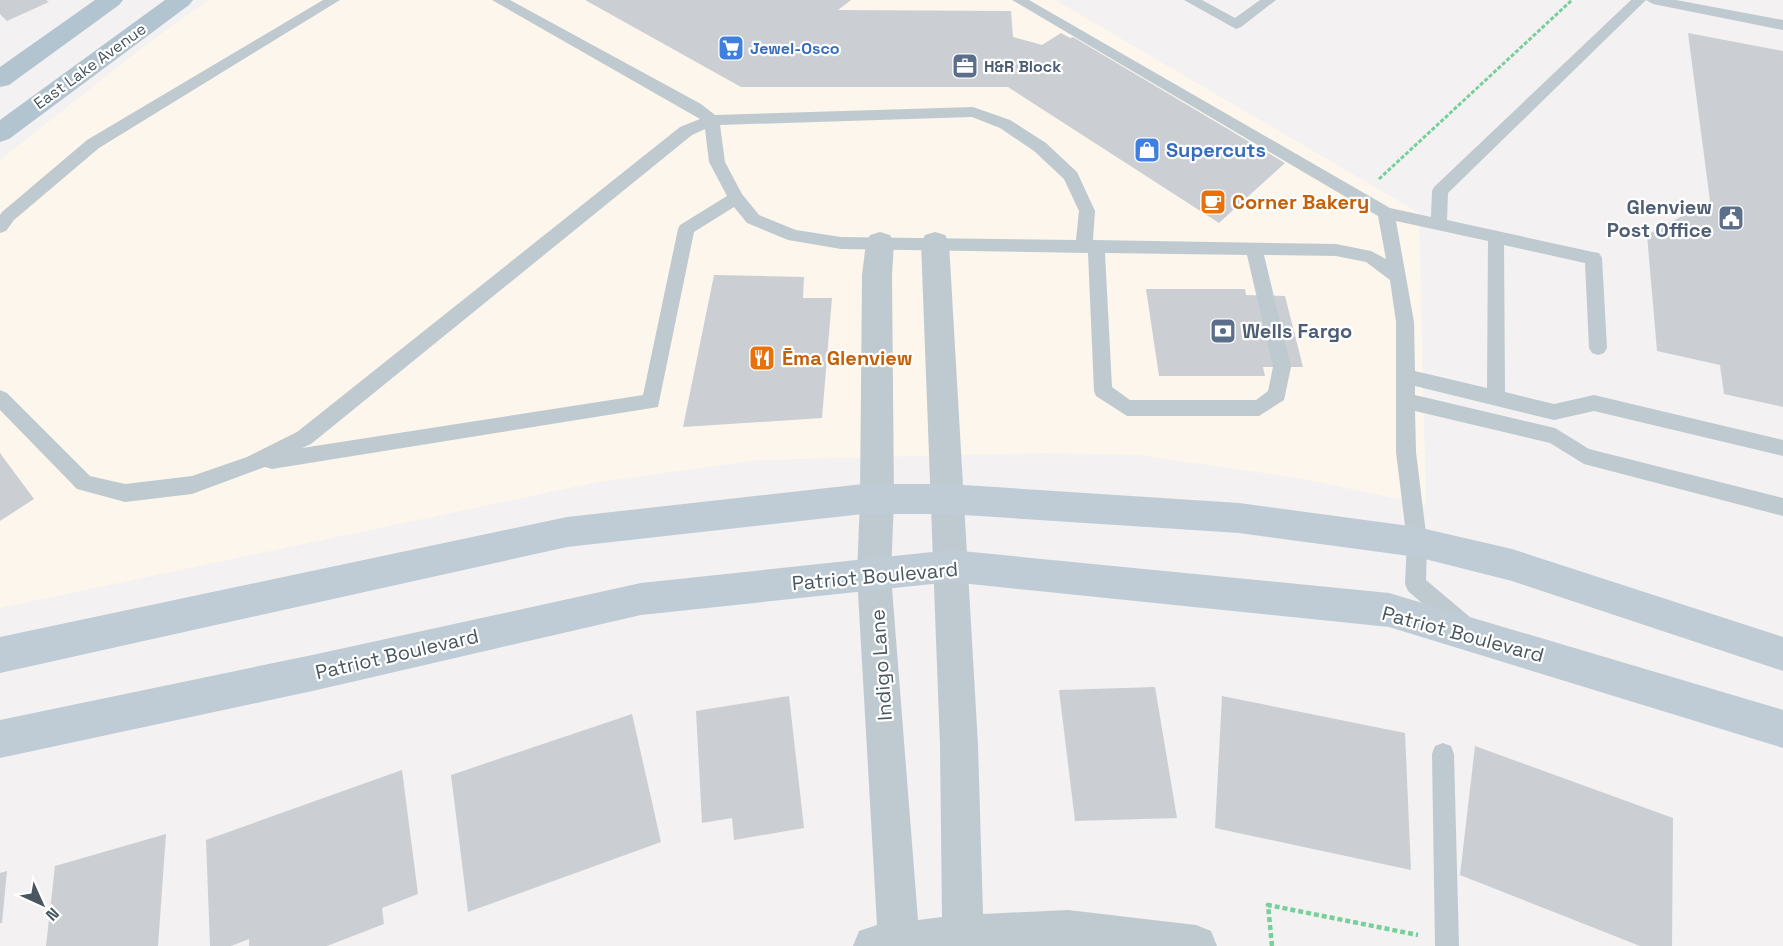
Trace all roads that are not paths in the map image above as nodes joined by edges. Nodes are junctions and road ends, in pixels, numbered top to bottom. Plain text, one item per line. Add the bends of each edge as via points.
1 (111, 0) edge
2 (181, 0) edge
3 (333, 0) edge
4 (499, 0) edge
5 (1019, 0) edge
6 (1191, 0) edge
7 (1269, 0) edge
8 (1639, 0) edge
9 (1653, 0) edge
10 (1783, 25) edge
11 (0, 79) edge
12 (712, 120) junction
13 (0, 133) edge
14 (736, 198) junction
15 (1386, 213) junction
16 (1439, 224) junction
17 (0, 227) edge
18 (1496, 237) junction
19 (880, 243) junction
20 (935, 243) junction
21 (1090, 246) junction
22 (1254, 248) junction
23 (1398, 277) junction
24 (1598, 348) dead end
25 (1406, 376) junction
26 (0, 398) edge
27 (1496, 398) junction
28 (1406, 401) junction
29 (1554, 412) junction
30 (1555, 436) junction
31 (1783, 448) edge
32 (254, 463) junction
33 (877, 499) junction
34 (948, 499) junction
35 (1783, 507) edge
36 (1417, 542) junction
37 (951, 566) junction
38 (874, 575) junction
39 (1474, 635) junction
40 (1783, 654) edge
41 (0, 655) edge
42 (1783, 729) edge
43 (0, 739) edge
44 (1443, 754) dead end
45 (963, 936) junction
46 (886, 944) edge
47 (1447, 944) edge
48 (1196, 946) edge

1 - 11 main road
2 - 13 main road, East Lake Avenue
3 - 17 lane via 93,144
4 - 12 lane
5 - 15 lane
6 - 7 lane via 1236,24
8 - 16 lane via 1440,191
9 - 10 lane
12 - 14 lane via 717,162
12 - 21 lane via 973,112 1005,124 1040,147 1071,176 1087,212
12 - 32 lane via 686,131 304,438
14 - 19 lane via 753,219 794,236 842,243
14 - 32 lane via 686,229 651,402
15 - 16 lane
15 - 23 lane
16 - 18 lane
18 - 24 lane via 1593,258
18 - 27 lane
19 - 20 lane
19 - 33 street, Indigo Lane
20 - 21 lane
20 - 34 street
21 - 22 lane
21 - 22 lane via 1103,392 1127,408 1259,408 1277,395 1282,367
22 - 23 lane via 1336,250 1371,257
23 - 25 lane via 1405,322
25 - 27 lane
25 - 28 lane
26 - 32 lane via 84,483 125,493 181,487
27 - 29 lane
28 - 30 lane
28 - 36 lane via 1406,452
29 - 30 lane
29 - 31 lane via 1594,403
30 - 35 lane via 1584,456
33 - 34 main road
33 - 38 street, Indigo Lane
33 - 41 main road via 567,532
34 - 36 main road via 1239,518
34 - 37 street
36 - 39 lane via 1415,584
36 - 40 main road via 1512,565
37 - 38 main road, Patriot Boulevard
37 - 39 main road, Patriot Boulevard via 1389,610
37 - 45 street
38 - 43 main road, Patriot Boulevard via 640,599
38 - 46 street, Indigo Lane
39 - 42 main road, Patriot Boulevard
44 - 47 lane
45 - 46 street, Indigo Lane
45 - 48 street, Indigo Lane via 1068,932

